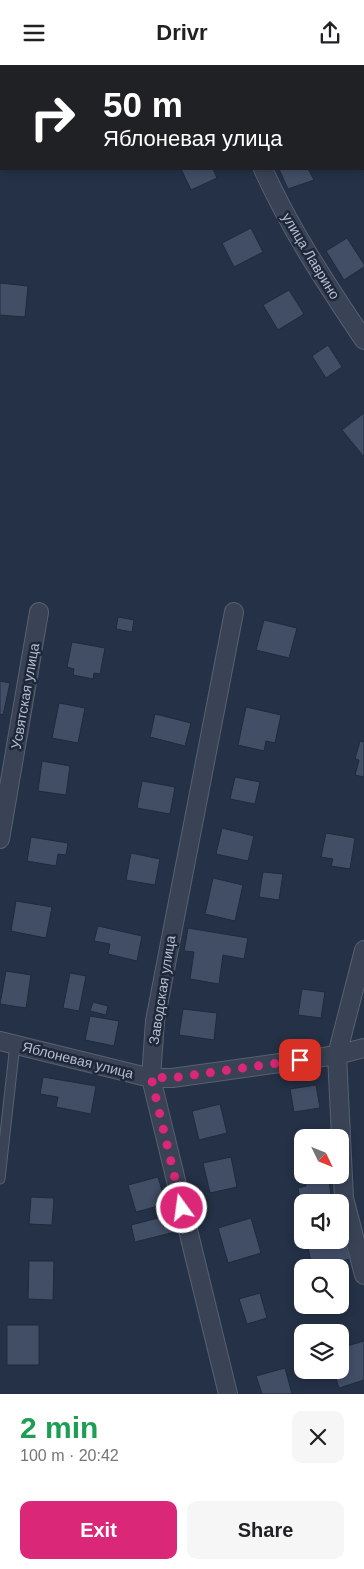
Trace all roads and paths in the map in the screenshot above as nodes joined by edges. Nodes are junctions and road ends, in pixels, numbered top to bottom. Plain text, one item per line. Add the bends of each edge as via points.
1 (263, 170) edge
2 (364, 340) edge
3 (234, 612) dead end
4 (39, 613) dead end
5 (0, 839) edge
6 (364, 950) edge
7 (7, 1043) edge
8 (364, 1047) edge
9 (337, 1055) junction
10 (151, 1077) junction
11 (0, 1179) edge
12 (364, 1275) edge
13 (228, 1394) edge

1 - 2 street, улица Лаврино via 327,285
3 - 10 street, Заводская улица via 154,1021
4 - 5 street, Усвятская улица
6 - 9 street
7 - 10 street, Яблоневая улица
7 - 11 lane
8 - 9 street, Яблоневая улица
9 - 10 street, Яблоневая улица via 172,1078
9 - 12 street via 344,1198
10 - 13 street, Заводская улица

